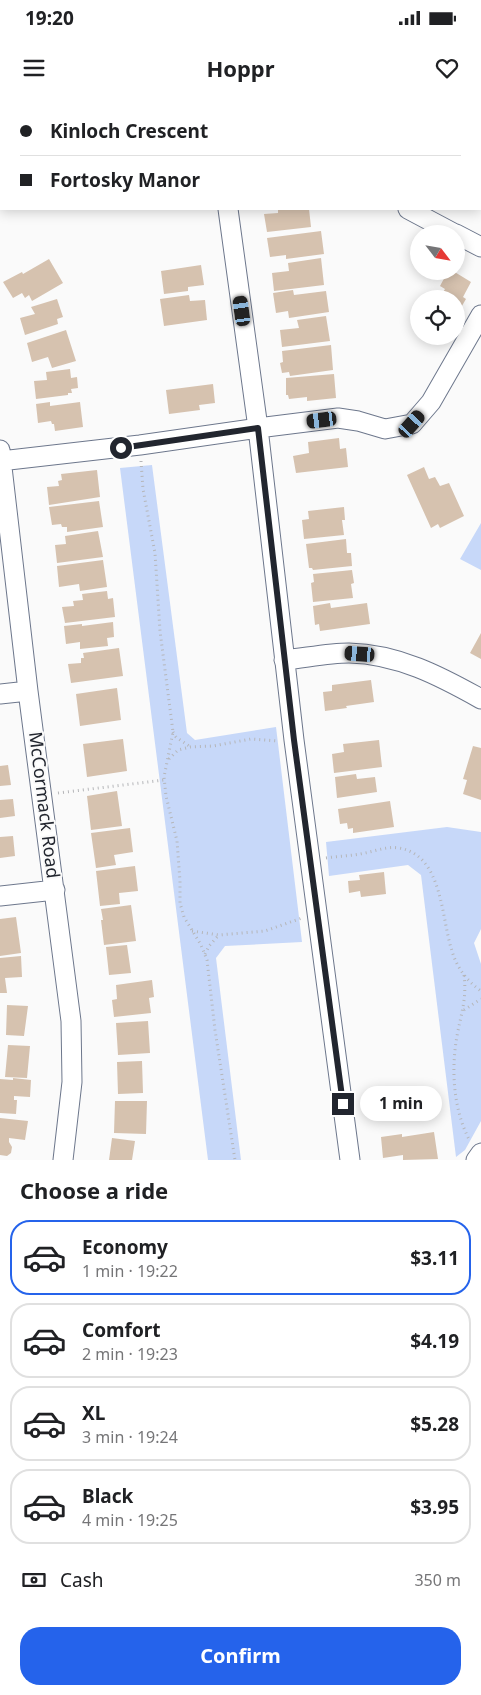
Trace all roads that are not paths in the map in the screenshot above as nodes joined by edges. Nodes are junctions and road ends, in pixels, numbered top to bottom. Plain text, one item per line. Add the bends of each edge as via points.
1 (228, 210) edge
2 (410, 210) edge
3 (439, 225) edge
4 (465, 239) edge
5 (481, 248) edge
6 (481, 314) edge
7 (258, 428) junction
8 (1, 457) edge
9 (284, 660) junction
10 (28, 691) junction
11 (0, 694) edge
12 (481, 699) edge
13 (55, 890) junction
14 (0, 896) edge
15 (62, 1160) edge
16 (350, 1160) edge

1 - 7 street
2 - 3 street
4 - 5 street
6 - 7 street via 432,402 412,424 385,429 338,418
7 - 8 street via 140,445
7 - 9 street
8 - 10 street, McCormack Road
9 - 12 street via 348,653 394,659 430,671
9 - 16 street
10 - 11 street
10 - 13 street, McCormack Road
13 - 14 street
13 - 15 street, McCormack Road via 73,1053

